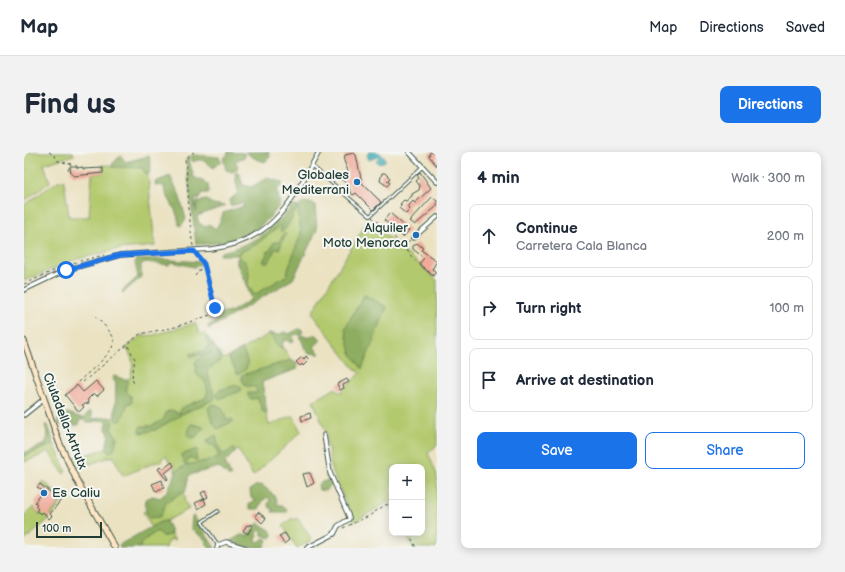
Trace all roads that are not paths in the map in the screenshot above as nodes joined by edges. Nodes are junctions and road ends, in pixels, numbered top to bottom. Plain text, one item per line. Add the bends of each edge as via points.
1 (319, 152) edge
2 (409, 152) edge
3 (312, 165) junction
4 (423, 166) junction
5 (437, 182) edge
6 (437, 217) edge
7 (413, 238) road end
8 (24, 290) edge
9 (24, 341) edge
10 (44, 399) junction
11 (24, 415) edge
12 (324, 435) dead end
13 (218, 511) dead end
14 (217, 546) edge
15 (115, 548) edge
16 (246, 548) edge
17 (307, 548) edge

1 - 3 street
2 - 4 street
3 - 4 lane via 370,216
3 - 8 street via 286,209 264,231 237,244 224,248 193,248 107,258 66,270
4 - 5 street
6 - 7 street
9 - 10 main road, Ciutadella-Artrutx
10 - 11 street
10 - 15 main road, Ciutadella-Artrutx via 72,472
12 - 17 street via 330,473 349,519 338,526 334,533
13 - 14 lane via 202,522
14 - 16 street via 226,542

